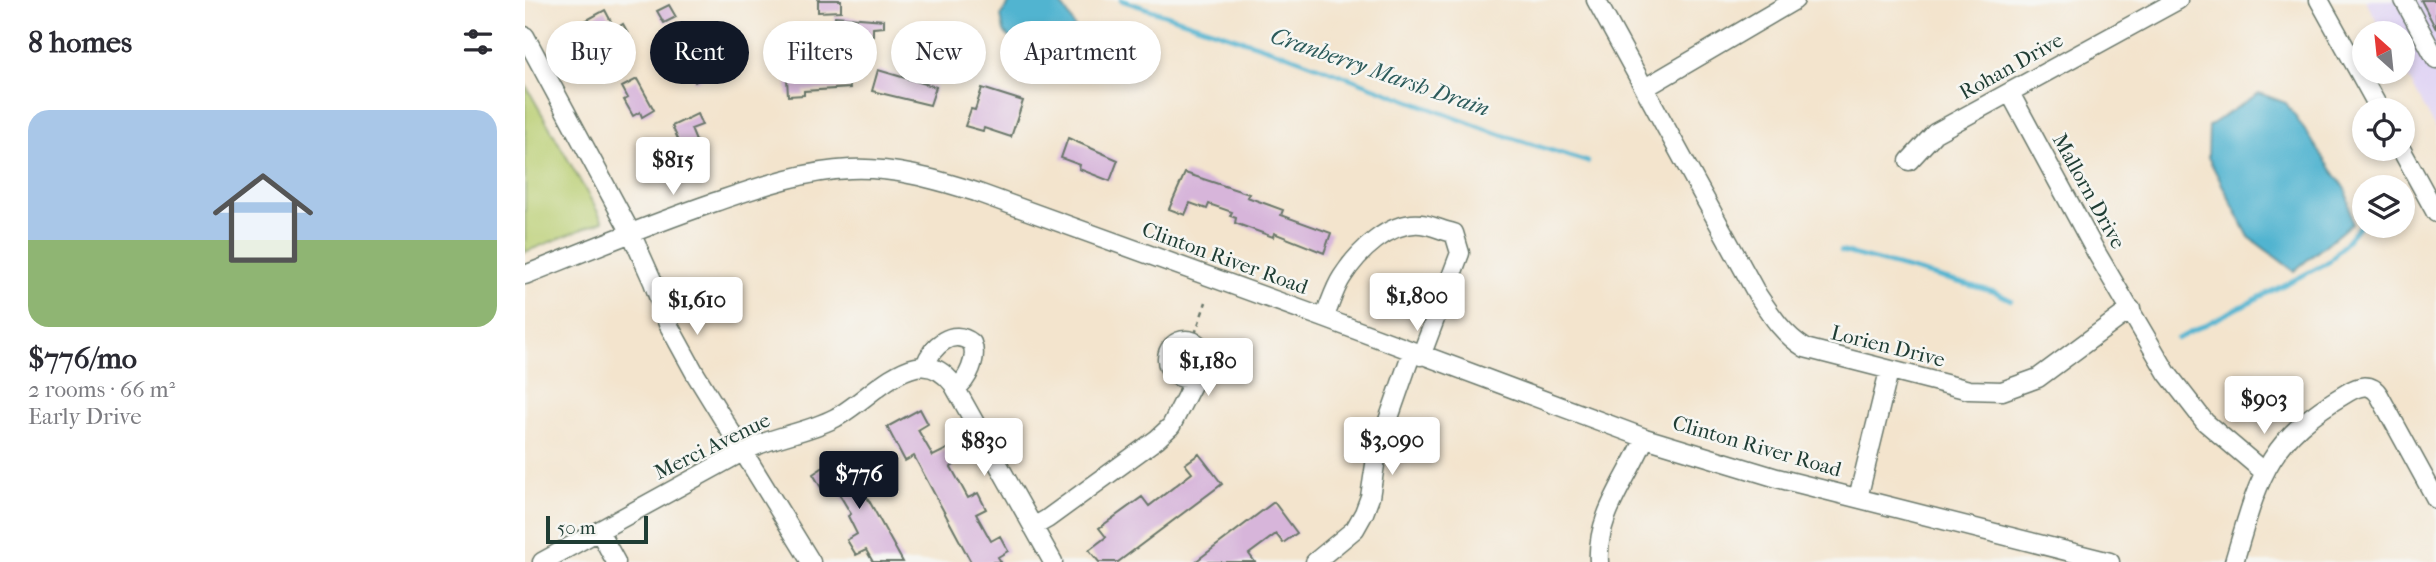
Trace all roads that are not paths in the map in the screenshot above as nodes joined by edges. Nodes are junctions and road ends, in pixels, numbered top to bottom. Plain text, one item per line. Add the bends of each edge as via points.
1 (1596, 0) edge
2 (1795, 0) edge
3 (2319, 0) edge
4 (2404, 0) edge
5 (2167, 3) edge
6 (525, 36) edge
7 (2436, 59) edge
8 (1645, 89) junction
9 (2010, 93) junction
10 (2373, 98) edge
11 (1909, 161) dead end
12 (2408, 161) edge
13 (2435, 211) edge
14 (631, 233) junction
15 (525, 275) edge
16 (2131, 309) junction
17 (1324, 318) junction
18 (1417, 354) junction
19 (933, 369) junction
20 (1889, 371) junction
21 (1175, 375) junction
22 (1197, 375) junction
23 (956, 388) junction
24 (1183, 405) junction
25 (1646, 438) junction
26 (744, 451) junction
27 (2263, 471) junction
28 (1858, 498) junction
29 (2436, 499) edge
30 (1033, 527) junction
31 (599, 531) junction
32 (542, 562) edge
33 (616, 562) edge
34 (811, 562) edge
35 (1053, 562) edge
36 (1315, 562) edge
37 (1599, 562) edge
38 (2110, 562) edge
39 (2234, 562) edge

1 - 8 street, Lorien Drive
2 - 8 street
3 - 10 street
4 - 7 street
5 - 9 street, Rohan Drive
6 - 14 street
8 - 20 street, Lorien Drive via 1777,323 1805,348
9 - 11 street, Rohan Drive via 1935,133
9 - 16 street, Mallorn Drive
12 - 13 street
14 - 15 street, Clinton River Road
14 - 17 street, Clinton River Road via 789,178 877,169 976,192
14 - 26 street via 668,324
16 - 20 street, Lorien Drive via 2038,378 2002,391 1969,390
16 - 27 street via 2184,397 2221,437
17 - 18 street, Clinton River Road
17 - 18 street via 1341,278 1390,230 1422,224 1454,233 1460,253
18 - 25 street, Clinton River Road
18 - 36 street via 1377,452 1364,513 1355,529
19 - 23 street
19 - 23 street via 930,354 947,338 972,343 974,357
19 - 26 street, Merci Avenue via 907,370 837,417
20 - 28 street
21 - 22 street via 1186,379
21 - 22 street via 1167,366 1167,354 1174,344 1187,340 1199,345 1205,357
21 - 24 street
22 - 24 street
23 - 30 street
24 - 30 street via 1157,439
25 - 28 street, Clinton River Road
25 - 37 street via 1601,527
26 - 31 street, Merci Avenue
26 - 34 street
27 - 29 street via 2300,424 2353,389 2370,387 2379,395
27 - 39 street
28 - 38 street, Clinton River Road
30 - 35 street
31 - 32 street, Merci Avenue
31 - 33 street

